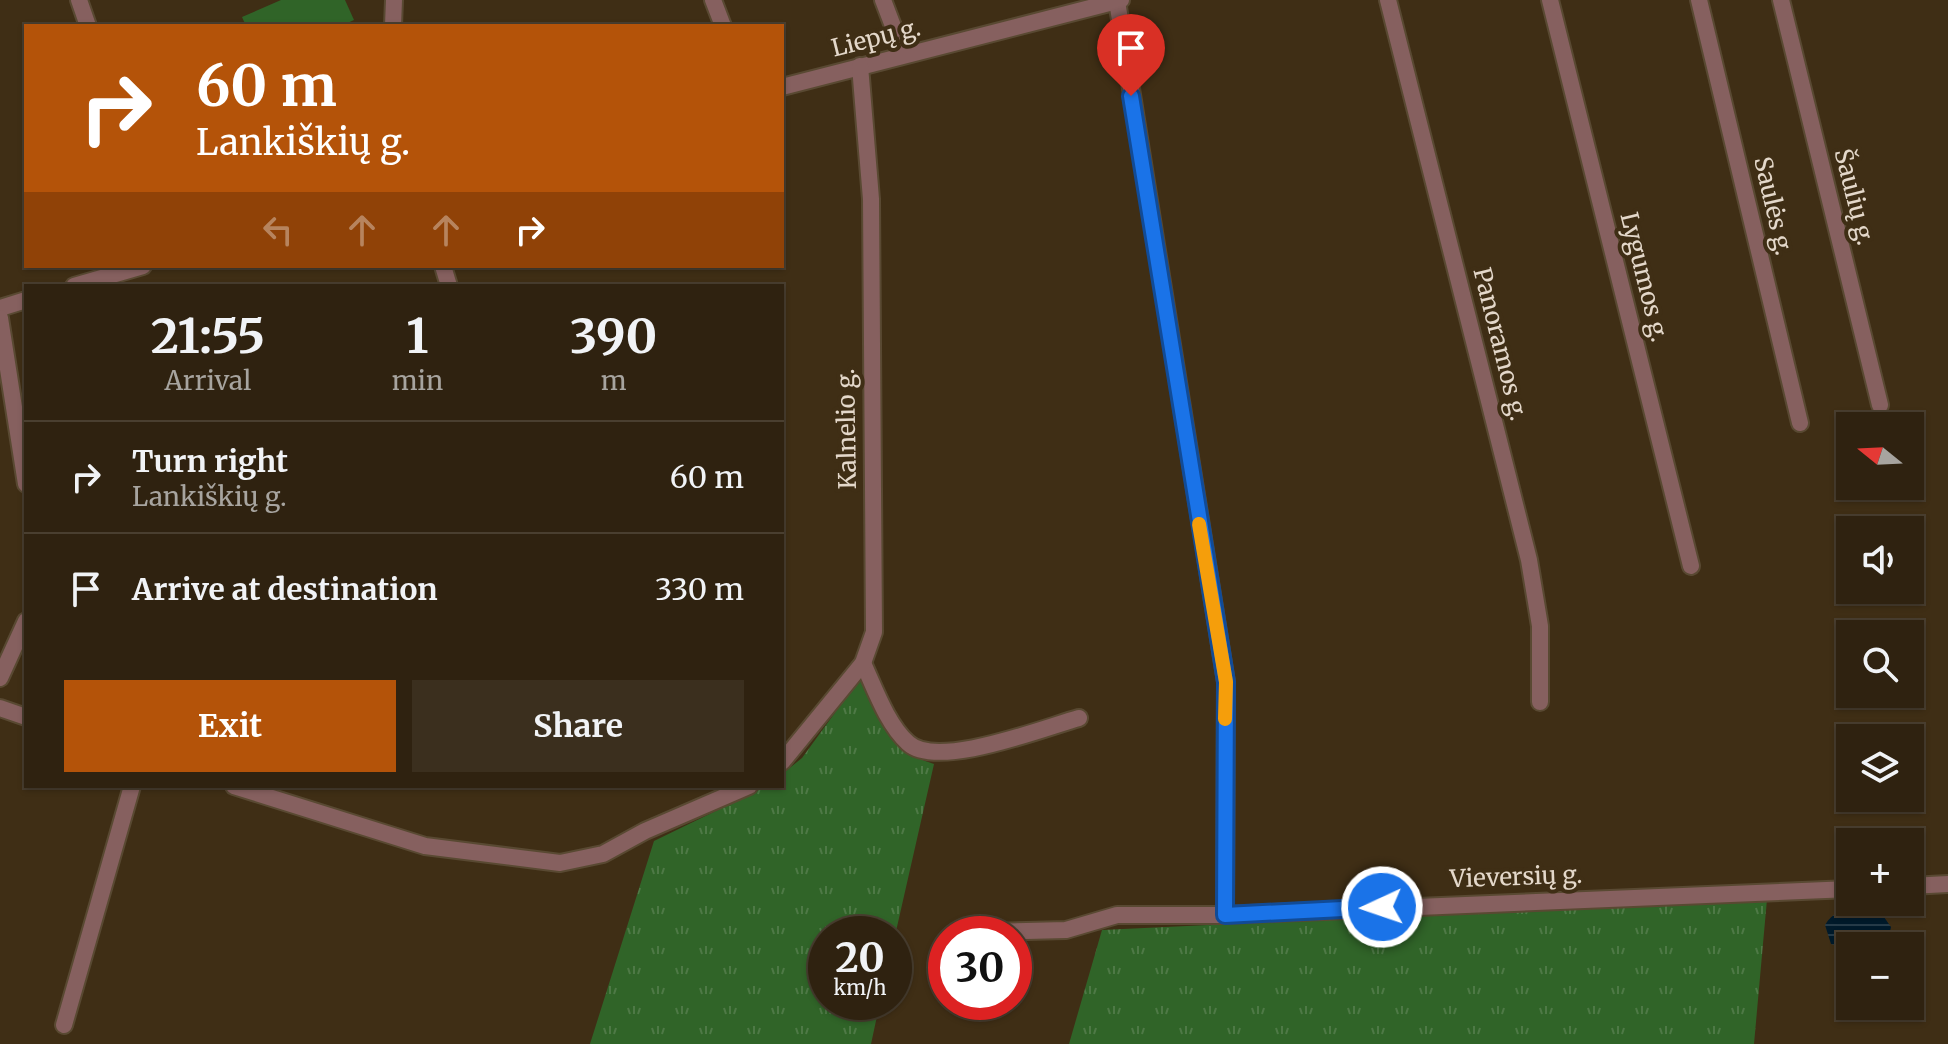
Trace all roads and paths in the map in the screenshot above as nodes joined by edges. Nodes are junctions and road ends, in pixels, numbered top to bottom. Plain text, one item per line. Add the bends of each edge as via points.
1 (79, 0) edge
2 (394, 0) edge
3 (713, 0) edge
4 (883, 0) edge
5 (1388, 0) edge
6 (1550, 0) edge
7 (1699, 0) edge
8 (1781, 0) edge
9 (1119, 1) edge
10 (87, 24) edge
11 (393, 24) edge
12 (722, 24) edge
13 (904, 55) junction
14 (860, 66) junction
15 (784, 86) edge
16 (136, 268) edge
17 (81, 284) edge
18 (24, 301) edge
19 (0, 308) edge
20 (0, 318) edge
21 (1880, 405) dead end
22 (1800, 423) dead end
23 (24, 471) edge
24 (1691, 566) dead end
25 (24, 625) edge
26 (863, 663) junction
27 (0, 678) edge
28 (1540, 702) dead end
29 (0, 708) edge
30 (24, 716) edge
31 (1079, 718) dead end
32 (784, 760) edge
33 (131, 788) edge
34 (240, 788) edge
35 (744, 788) edge
36 (1948, 884) edge
37 (1924, 885) edge
38 (1836, 890) edge
39 (1225, 915) junction
40 (1032, 931) edge
41 (64, 1025) dead end

1 - 10 street
2 - 11 street
3 - 12 street
4 - 13 street
5 - 28 street, Panoramos g. via 1529,560 1540,626
6 - 24 street, Lygumos g.
7 - 22 street, Saulės g.
8 - 21 street, Šaulių g.
9 - 13 street, Liepų g.
9 - 39 street via 1226,682
13 - 14 street, Liepų g.
14 - 15 street, Liepų g.
14 - 26 street, Kalnelio g. via 871,199 874,619
16 - 17 street
18 - 19 street
20 - 23 street
25 - 27 street
26 - 31 street via 900,735 911,746 934,754 975,748
26 - 32 street, Kalnelio g.
29 - 30 street
33 - 41 street
34 - 35 street via 425,846 560,863 603,854
36 - 37 street
38 - 39 street, Vieversių g.
39 - 40 street, Vieversių g. via 1117,915 1066,930

